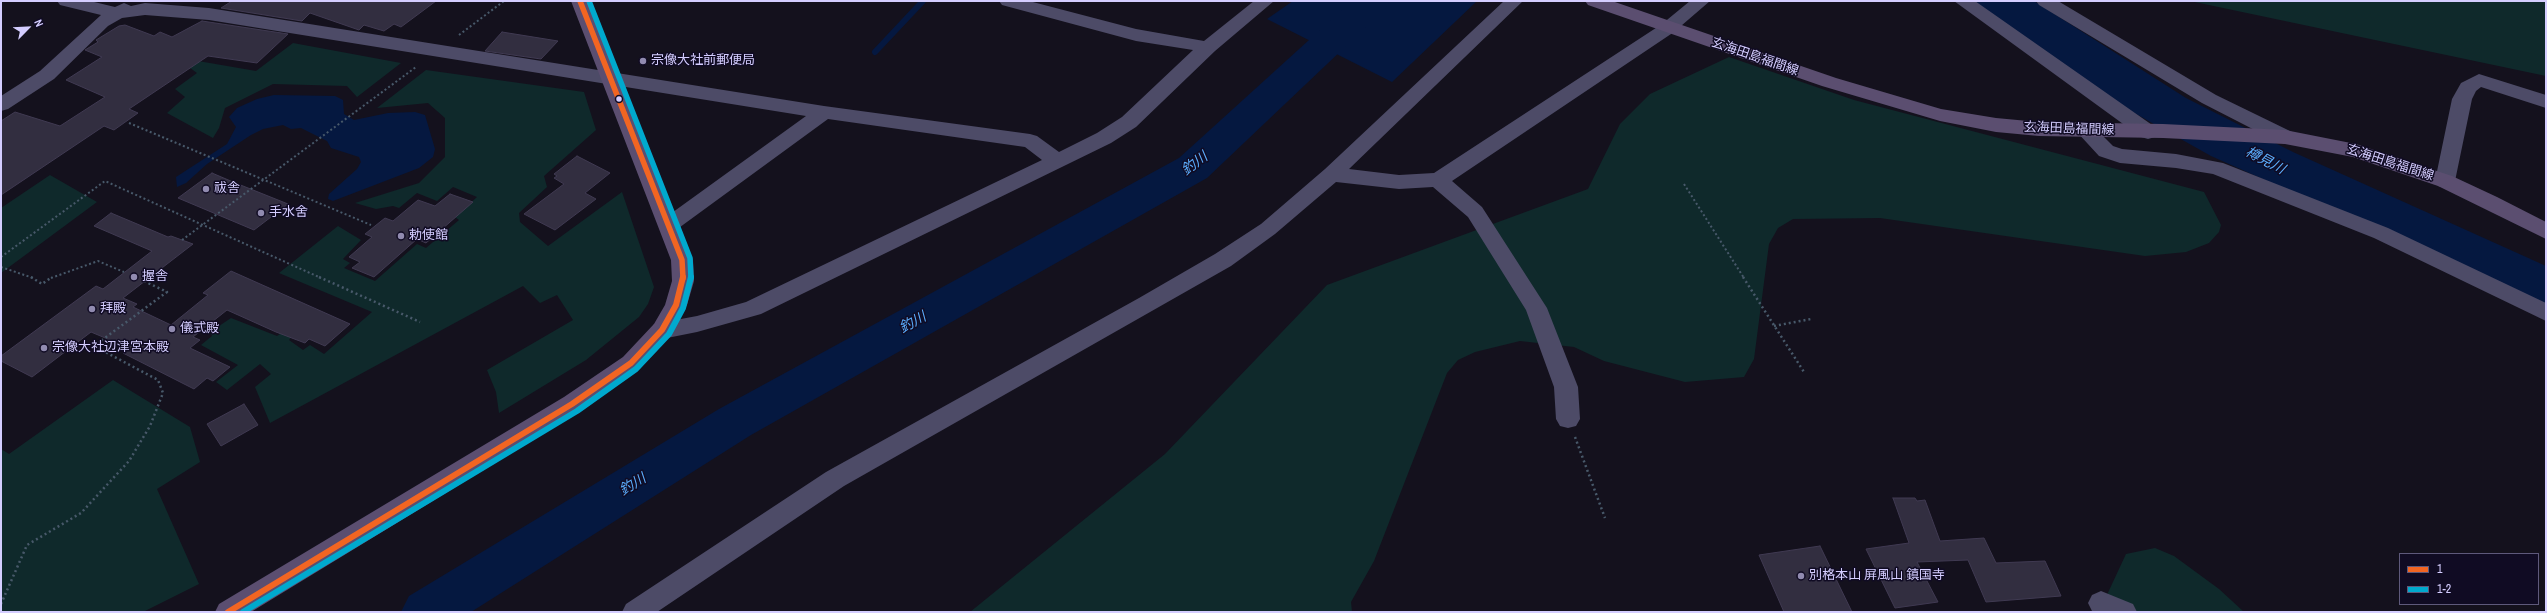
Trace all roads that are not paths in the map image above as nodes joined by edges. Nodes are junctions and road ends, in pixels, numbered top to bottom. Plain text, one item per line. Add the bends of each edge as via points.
1 (66, 1) edge
2 (137, 1) edge
3 (580, 1) edge
4 (1008, 1) edge
5 (1265, 1) edge
6 (1514, 1) edge
7 (1594, 1) edge
8 (1701, 1) edge
9 (1963, 1) edge
10 (2045, 1) edge
11 (118, 13) junction
12 (1668, 28) junction
13 (1208, 47) junction
14 (609, 77) junction
15 (2546, 102) edge
16 (1, 104) edge
17 (824, 112) junction
18 (2086, 131) junction
19 (2155, 132) junction
20 (2285, 137) junction
21 (1058, 161) junction
22 (1332, 174) junction
23 (1438, 180) junction
24 (2445, 181) junction
25 (669, 225) junction
26 (2546, 231) edge
27 (2546, 313) edge
28 (662, 330) junction
29 (1568, 419) road end
30 (228, 612) edge
31 (635, 612) edge

1 - 11 street
2 - 11 street
3 - 14 main road
4 - 13 street via 1136,35
5 - 13 street
6 - 22 street
7 - 12 main road, 玄海田島福間線
8 - 12 street
9 - 19 street
10 - 20 street via 2209,99
11 - 14 street via 145,9 209,14
11 - 16 street via 102,22 47,75
12 - 18 main road, 玄海田島福間線 via 1829,82 1940,115 1996,125
12 - 23 street
13 - 21 street via 1129,122
14 - 17 street
14 - 25 main road
15 - 24 street via 2479,80 2468,87 2462,99
17 - 21 street via 1030,141
17 - 25 street
18 - 19 main road, 玄海田島福間線
18 - 27 street via 2106,151 2120,156 2216,168 2294,198 2381,233
19 - 20 main road, 玄海田島福間線
20 - 24 main road, 玄海田島福間線 via 2356,151
21 - 28 street via 753,308 697,324
22 - 23 street via 1399,182
22 - 31 street via 1268,230 1223,260 835,479
23 - 29 street via 1475,212 1536,308 1566,387
24 - 26 main road, 玄海田島福間線
25 - 28 main road via 682,260 683,282 676,305
28 - 30 main road via 630,363 572,404

